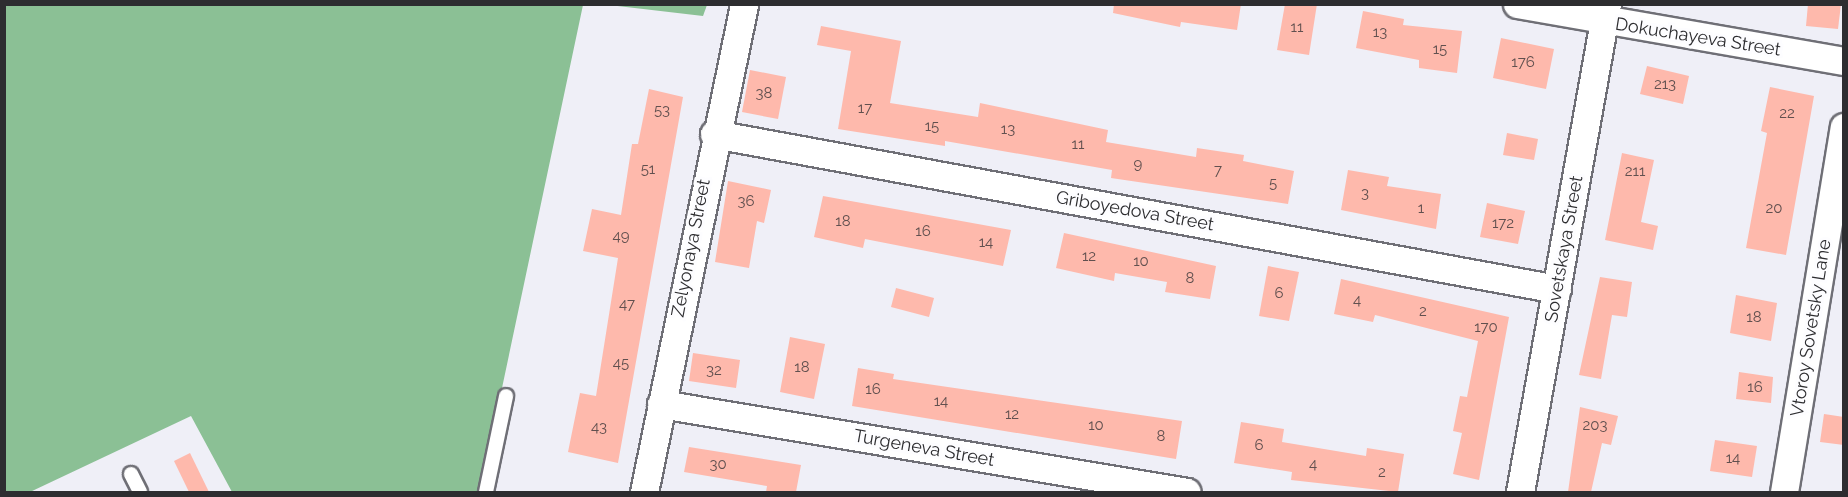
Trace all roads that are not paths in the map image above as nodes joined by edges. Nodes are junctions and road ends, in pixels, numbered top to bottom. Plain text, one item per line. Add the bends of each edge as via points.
1 (744, 4) edge
2 (1517, 4) edge
3 (1605, 13) edge
4 (1844, 61) edge
5 (1844, 127) edge
6 (714, 134) junction
7 (1557, 289) junction
8 (506, 396) dead end
9 (661, 404) junction
10 (131, 474) dead end
11 (140, 492) edge
12 (486, 492) edge
13 (644, 492) edge
14 (1187, 492) edge
15 (1520, 492) edge
16 (1784, 492) edge

1 - 6 street, Zelyonaya Street
2 - 3 street, Dokuchayeva Street
3 - 4 street, Dokuchayeva Street
3 - 7 street, Sovetskaya Street
5 - 16 street, Vtoroy Sovetsky Lane
6 - 7 street, Griboyedova Street
6 - 9 street, Zelyonaya Street
7 - 15 street, Sovetskaya Street
8 - 12 lane
9 - 13 street, Zelyonaya Street
9 - 14 street, Turgeneva Street
10 - 11 lane

